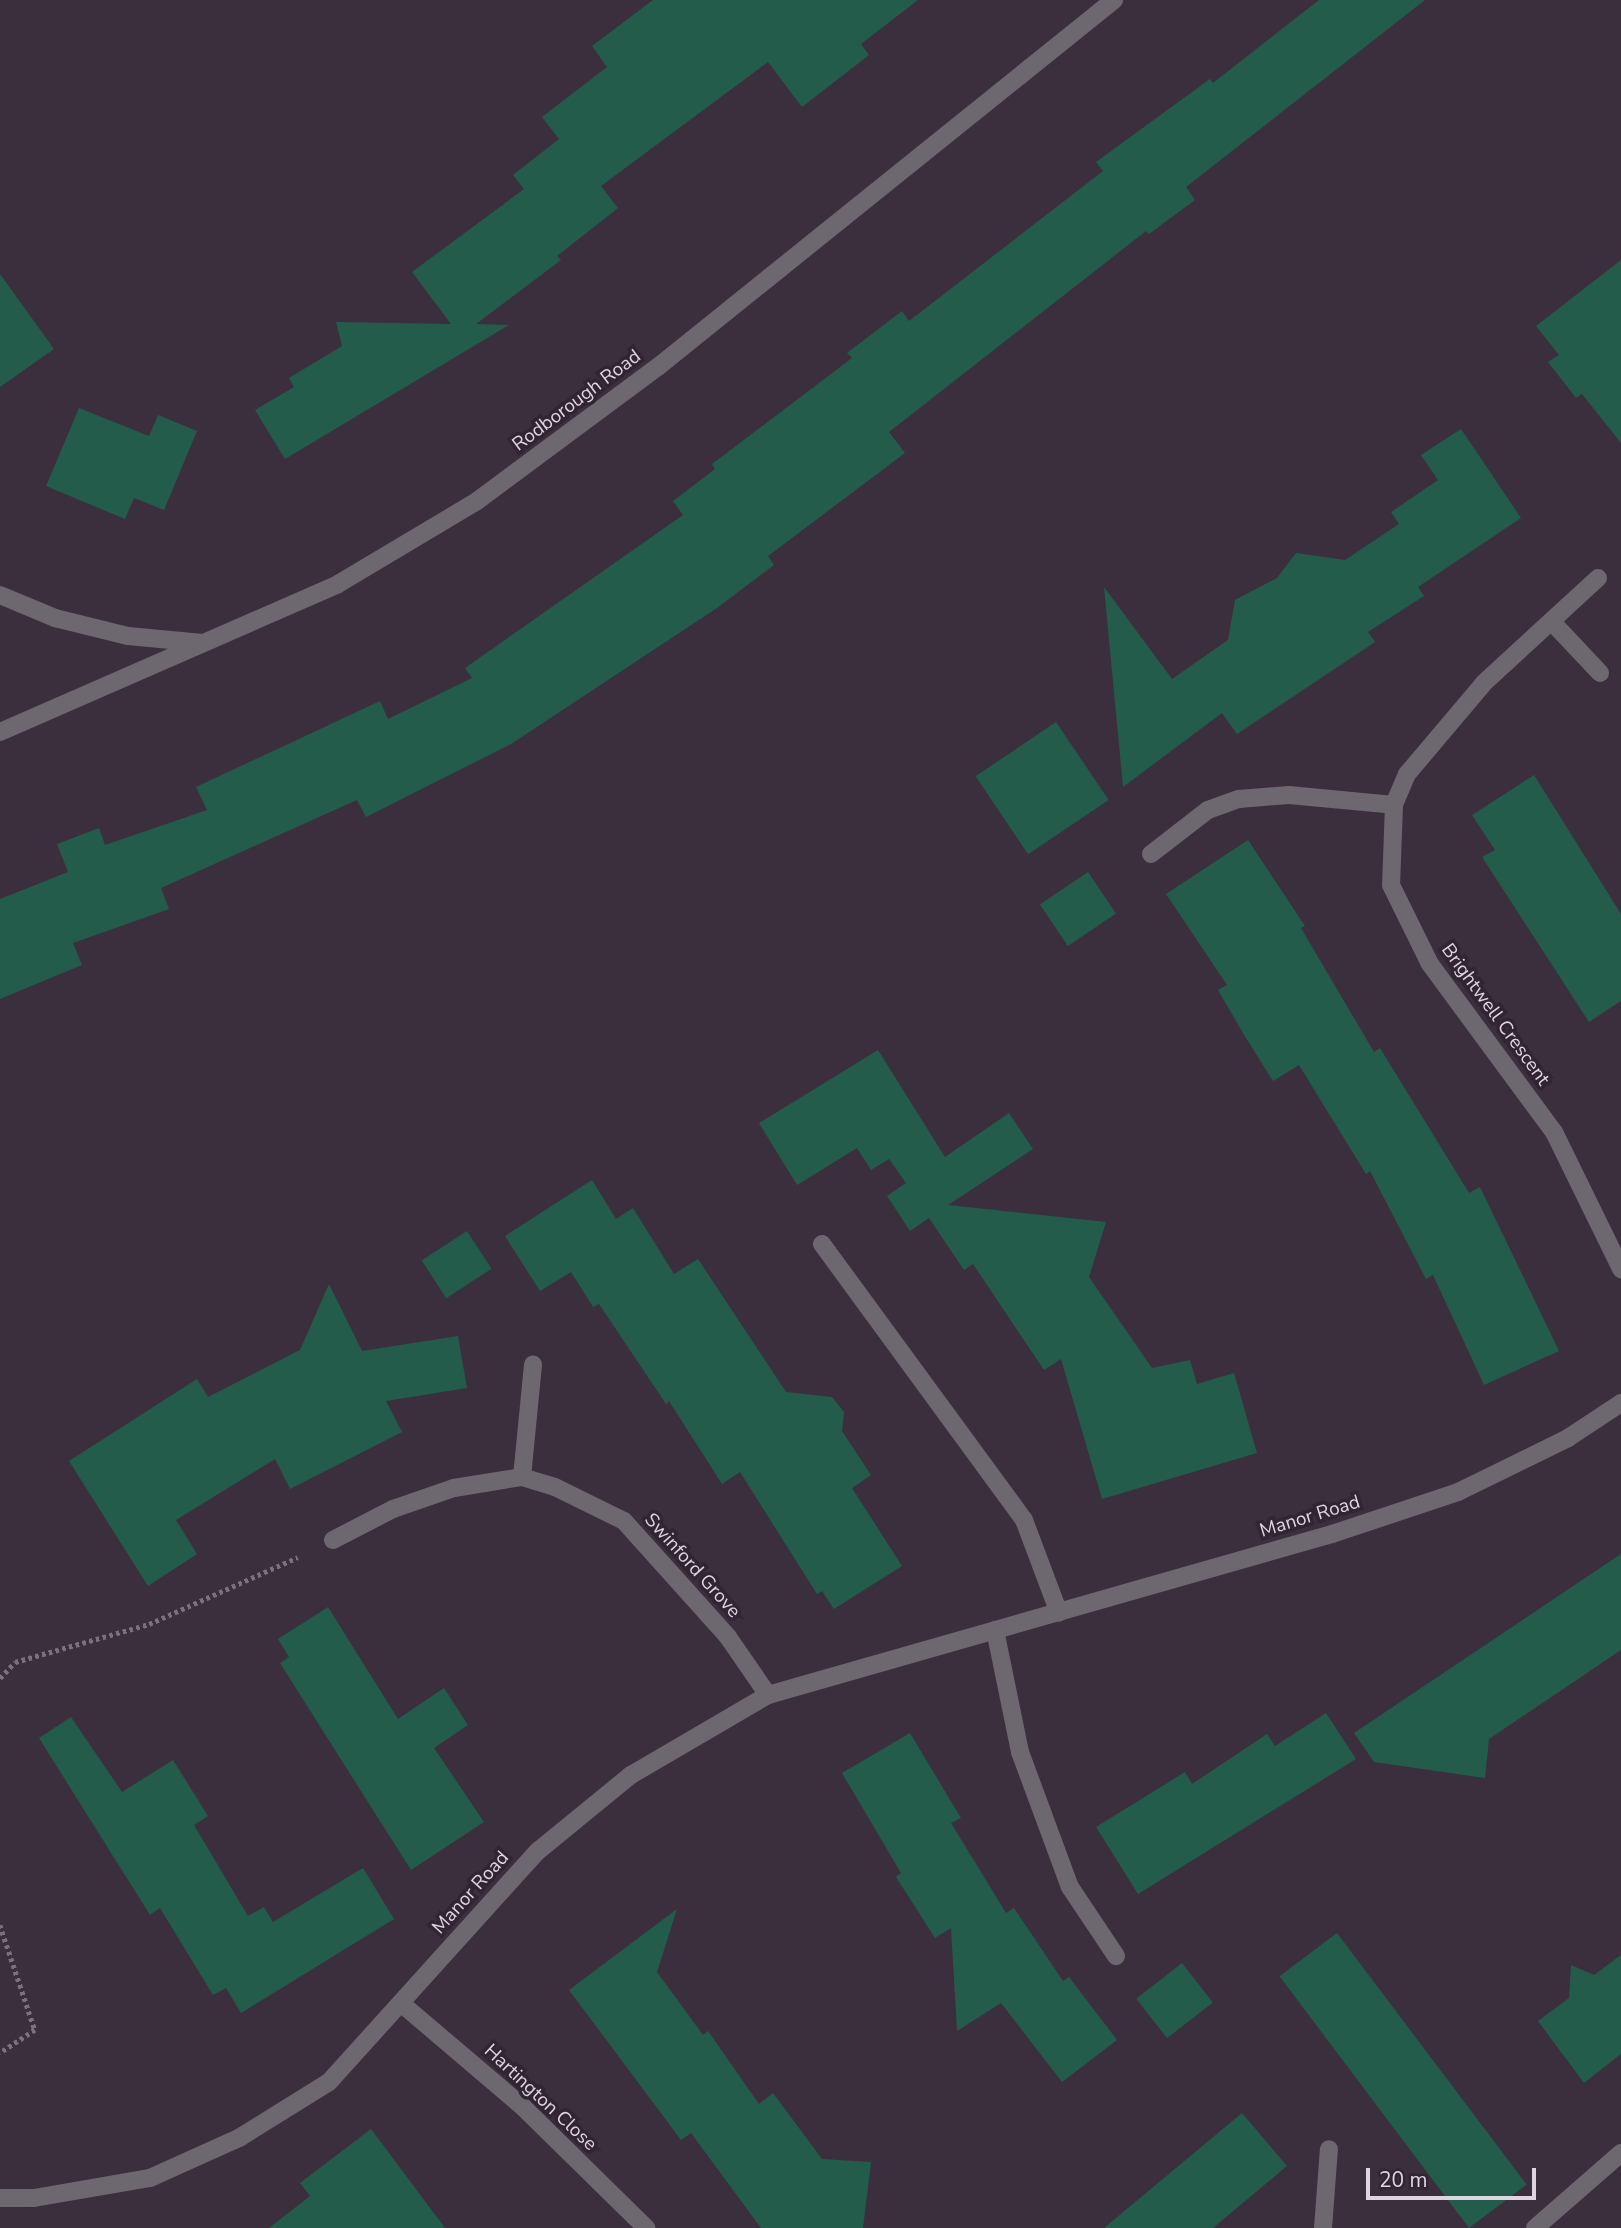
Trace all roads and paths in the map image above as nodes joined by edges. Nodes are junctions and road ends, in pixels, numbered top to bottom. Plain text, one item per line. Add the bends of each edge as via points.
1 (1114, 0) edge
2 (1598, 578) dead end
3 (0, 596) edge
4 (1552, 622) junction
5 (206, 643) junction
6 (1600, 673) dead end
7 (0, 732) edge
8 (1394, 806) junction
9 (1151, 855) dead end
10 (822, 1244) dead end
11 (1621, 1269) edge
12 (533, 1365) dead end
13 (1621, 1402) edge
14 (522, 1477) junction
15 (333, 1540) joint
16 (1059, 1613) junction
17 (995, 1630) junction
18 (0, 1678) edge
19 (768, 1695) junction
20 (0, 1925) edge
21 (1116, 1955) dead end
22 (402, 2004) junction
23 (0, 2053) edge
24 (1329, 2149) dead end
25 (1621, 2153) edge
26 (0, 2198) edge
27 (646, 2228) edge
28 (1323, 2228) edge
29 (1535, 2228) edge

1 - 5 street, Rodborough Road via 659,366 477,501 338,584
2 - 4 street, Brightwell Crescent
3 - 5 street via 55,618 128,636
4 - 6 street
4 - 8 street, Brightwell Crescent via 1484,683 1407,774
5 - 7 street, Rodborough Road
8 - 9 street via 1289,795 1239,799 1208,810
8 - 11 street, Brightwell Crescent via 1391,885 1430,964 1554,1132
10 - 16 street via 1024,1520
12 - 14 street
13 - 16 street, Manor Road via 1568,1438 1458,1492 1332,1534
14 - 15 street, Swinford Grove via 454,1488 393,1509
14 - 19 street, Swinford Grove via 555,1487 624,1521 728,1637
15 - 18 path via 149,1624 15,1662
16 - 17 street, Manor Road
17 - 19 street, Manor Road
17 - 21 street via 1020,1752 1047,1826 1070,1887
19 - 22 street, Manor Road via 631,1775 538,1851
20 - 23 path via 35,2030
22 - 26 street, Manor Road via 329,2082 239,2138 150,2178 34,2198
22 - 27 street, Hartington Close via 523,2107
24 - 28 street
25 - 29 street

